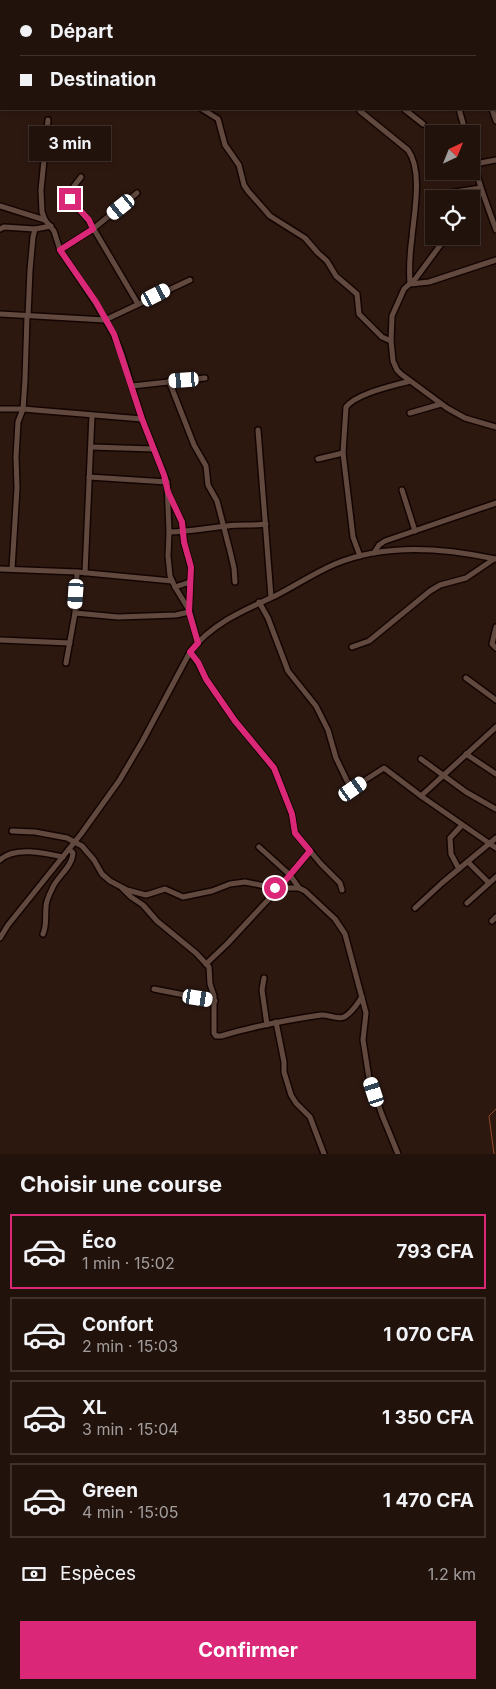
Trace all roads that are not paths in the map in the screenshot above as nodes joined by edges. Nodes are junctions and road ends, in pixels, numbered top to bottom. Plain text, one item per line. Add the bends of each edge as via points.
1 (204, 110) edge
2 (405, 110) edge
3 (459, 110) edge
4 (360, 111) dead end
5 (48, 120) dead end
6 (422, 124) dead end
7 (463, 125) edge
8 (496, 160) edge
9 (480, 163) edge
10 (81, 177) dead end
11 (479, 180) edge
12 (482, 189) junction
13 (474, 190) edge
14 (480, 192) edge
15 (137, 193) dead end
16 (0, 206) edge
17 (45, 220) junction
18 (51, 226) junction
19 (0, 229) edge
20 (35, 229) junction
21 (93, 229) junction
22 (496, 230) edge
23 (440, 245) edge
24 (60, 250) junction
25 (496, 260) edge
26 (190, 280) dead end
27 (410, 284) junction
28 (138, 304) junction
29 (0, 314) edge
30 (28, 316) junction
31 (105, 320) junction
32 (391, 341) junction
33 (205, 378) dead end
34 (169, 381) junction
35 (410, 381) junction
36 (132, 386) junction
37 (441, 404) junction
38 (0, 409) edge
39 (23, 409) junction
40 (410, 413) dead end
41 (92, 415) junction
42 (142, 419) junction
43 (494, 425) edge
44 (258, 430) dead end
45 (91, 448) junction
46 (154, 449) junction
47 (343, 453) junction
48 (318, 459) dead end
49 (89, 477) junction
50 (166, 482) junction
51 (402, 490) dead end
52 (168, 492) junction
53 (496, 503) edge
54 (266, 524) junction
55 (224, 526) junction
56 (416, 531) junction
57 (169, 532) junction
58 (182, 532) junction
59 (374, 553) junction
60 (360, 556) junction
61 (495, 559) edge
62 (0, 569) edge
63 (12, 569) junction
64 (77, 572) junction
65 (85, 573) junction
66 (172, 581) junction
67 (190, 582) junction
68 (234, 582) dead end
69 (175, 587) junction
70 (272, 597) junction
71 (259, 602) junction
72 (189, 611) junction
73 (75, 613) junction
74 (496, 627) edge
75 (0, 640) edge
76 (70, 643) junction
77 (198, 643) junction
78 (352, 646) dead end
79 (496, 648) edge
80 (190, 652) junction
81 (66, 663) dead end
82 (466, 678) dead end
83 (496, 700) edge
84 (496, 727) edge
85 (466, 754) junction
86 (421, 759) dead end
87 (496, 774) edge
88 (443, 775) junction
89 (421, 796) junction
90 (496, 809) edge
91 (462, 824) junction
92 (12, 830) dead end
93 (496, 838) edge
94 (74, 842) junction
95 (489, 843) junction
96 (259, 847) dead end
97 (69, 848) junction
98 (496, 848) edge
99 (310, 851) junction
100 (63, 857) junction
101 (0, 860) edge
102 (468, 862) junction
103 (459, 870) junction
104 (290, 875) junction
105 (496, 877) edge
106 (489, 883) junction
107 (122, 888) junction
108 (279, 888) junction
109 (299, 888) junction
110 (342, 890) dead end
111 (467, 903) dead end
112 (415, 908) dead end
113 (43, 934) dead end
114 (0, 938) edge
115 (206, 964) junction
116 (264, 978) dead end
117 (154, 989) dead end
118 (362, 996) junction
119 (214, 1001) junction
120 (276, 1022) junction
121 (267, 1025) junction
122 (324, 1154) edge
123 (398, 1154) edge

1 - 32 street via 218,119 225,145 239,165 248,192 270,216 305,238 327,261 336,276 357,294 362,317 382,337
2 - 6 street
3 - 7 street
4 - 27 street via 412,156 416,200
5 - 17 street via 41,190
8 - 9 street
10 - 21 street via 70,199
11 - 12 street
12 - 13 street
12 - 14 street
12 - 22 street
15 - 21 street
16 - 17 street
17 - 18 street
18 - 20 street
18 - 24 street
19 - 20 street
20 - 30 street
21 - 24 street
21 - 28 street
23 - 27 street
24 - 31 street
25 - 27 street via 429,282
26 - 28 street
27 - 32 street via 404,289 392,316
28 - 31 street
29 - 30 street
30 - 31 street
30 - 39 street
31 - 36 street via 114,334
32 - 35 street via 395,366
33 - 34 street
34 - 36 street
34 - 55 street via 194,445 206,466 208,485 217,501
35 - 37 street
35 - 47 street via 349,403 345,412
36 - 42 street
37 - 40 street
37 - 43 street via 465,418
38 - 39 street
39 - 41 street
39 - 63 street via 18,422
41 - 42 street
41 - 45 street
42 - 46 street
44 - 54 street
45 - 46 street
45 - 49 street
46 - 50 street
47 - 48 street
47 - 60 street via 353,537
49 - 50 street
49 - 65 street
50 - 52 street
51 - 56 street
52 - 57 street
52 - 58 street via 182,522
53 - 56 street
54 - 55 street
54 - 70 street
55 - 58 street
55 - 68 street
56 - 59 street via 382,543
57 - 58 street
57 - 66 street
58 - 67 street via 191,567
59 - 60 street
59 - 61 street via 436,550
60 - 70 street via 333,565
61 - 78 street via 466,578 430,591 369,641
62 - 63 street
63 - 64 street
64 - 65 street
64 - 73 street
65 - 66 street
66 - 69 street
67 - 69 street
67 - 72 street
69 - 72 street
70 - 71 street
71 - 77 street
71 - 89 street via 288,671 316,706 328,730 336,758 351,789 384,768
72 - 73 street via 176,616
72 - 77 street
73 - 76 street
74 - 79 street via 492,642
75 - 76 street
76 - 81 street
77 - 80 street
80 - 94 street via 126,770
80 - 99 street via 235,721 274,768 292,814 295,833
82 - 83 street
84 - 85 street
85 - 87 street
85 - 88 street
86 - 88 street
88 - 89 street
88 - 90 street
89 - 91 street
91 - 95 street
91 - 103 street via 450,838 451,854
92 - 94 street via 67,838
93 - 95 street
94 - 97 street
94 - 107 street via 90,854 102,874
95 - 98 street
95 - 102 street
96 - 104 street
97 - 100 street
97 - 113 street via 73,853 72,861 53,886 46,905
99 - 104 street
99 - 110 street via 340,883
100 - 101 street via 37,851 8,854
100 - 114 street
102 - 103 street
102 - 106 street
103 - 112 street
104 - 108 street
104 - 109 street
105 - 106 street
106 - 111 street
107 - 108 street via 146,895 165,889 183,897 245,882
107 - 115 street
108 - 109 street
108 - 115 street
109 - 118 street via 335,919 345,934
115 - 119 street
116 - 121 street via 262,990
117 - 119 street
118 - 120 street via 342,1018 327,1015
118 - 123 street via 366,1013 363,1040 369,1078
119 - 121 street via 216,1036
120 - 121 street
120 - 122 street via 285,1078 296,1103 310,1117

